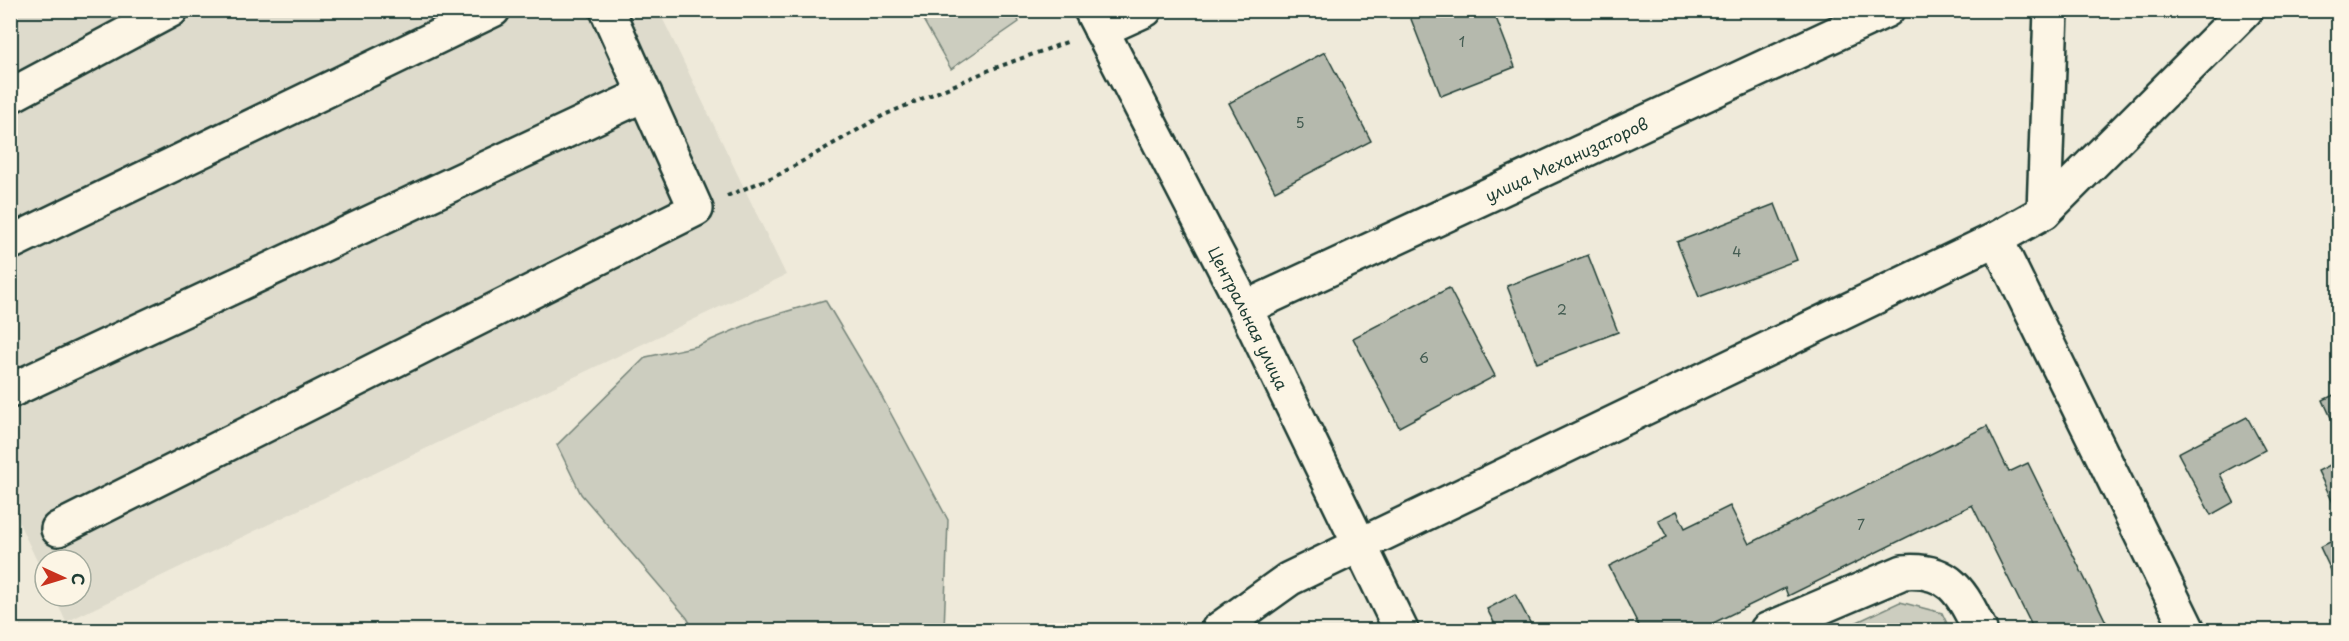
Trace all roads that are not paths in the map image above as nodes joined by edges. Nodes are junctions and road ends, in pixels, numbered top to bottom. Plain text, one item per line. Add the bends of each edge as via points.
1 (171, 10) edge
2 (493, 10) edge
3 (607, 10) edge
4 (1145, 10) edge
5 (1887, 10) edge
6 (2051, 10) edge
7 (2246, 10) edge
8 (1096, 20) edge
9 (645, 94) junction
10 (10, 96) edge
11 (2044, 212) junction
12 (1996, 239) junction
13 (10, 243) edge
14 (1245, 308) junction
15 (10, 391) edge
16 (58, 529) dead end
17 (1360, 545) junction
18 (1218, 630) edge
19 (1401, 630) edge
20 (1767, 630) edge
21 (1980, 630) edge
22 (2188, 630) edge

1 - 10 street
2 - 13 street
3 - 9 street
4 - 8 street
5 - 14 street, улица Механизаторов
6 - 11 street
7 - 11 street
8 - 14 street, Центральная улица
9 - 15 street
9 - 16 street via 696,209
11 - 12 street
12 - 17 street
12 - 22 street
14 - 17 street, Центральная улица
17 - 18 street via 1289,579
17 - 19 street, Центральная улица
20 - 21 street via 1903,572 1920,570 1937,574 1963,596

